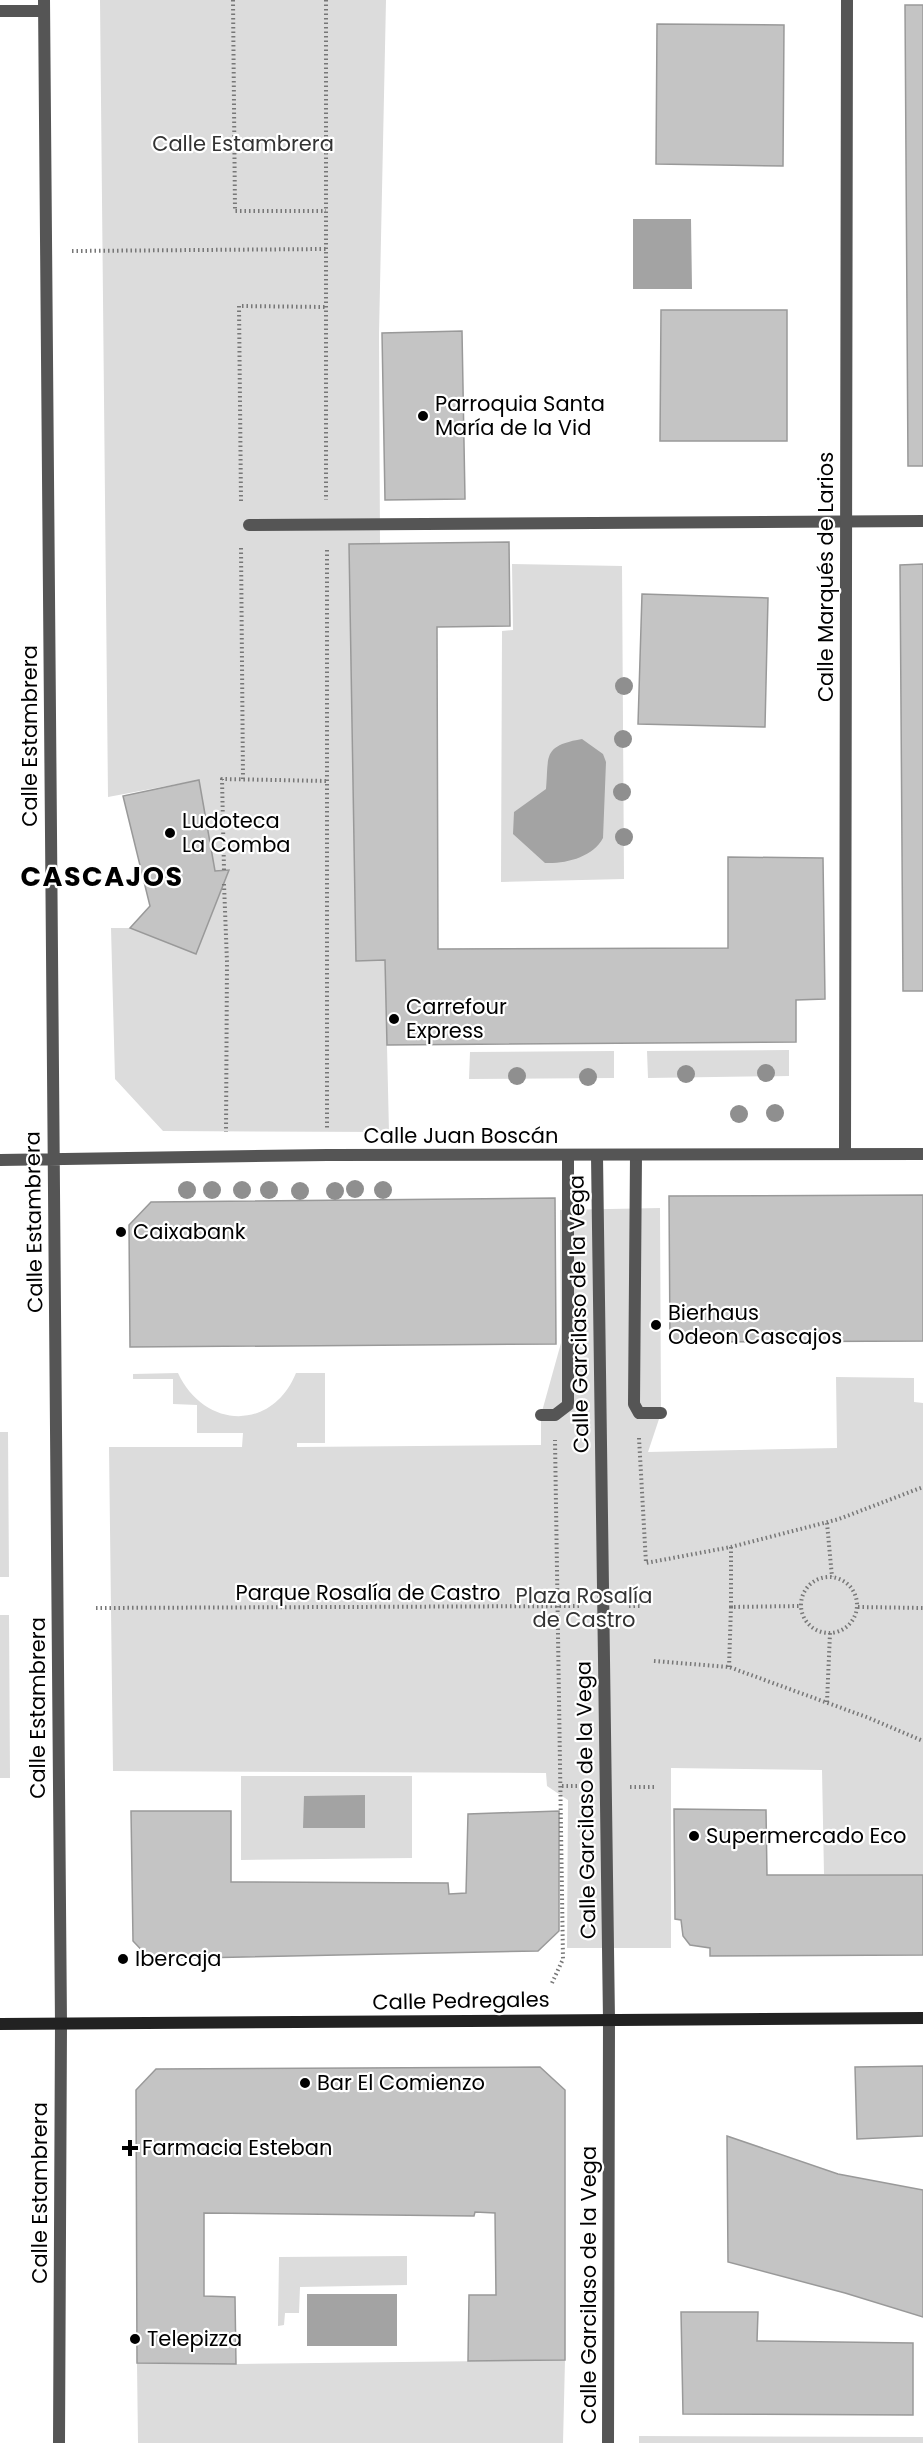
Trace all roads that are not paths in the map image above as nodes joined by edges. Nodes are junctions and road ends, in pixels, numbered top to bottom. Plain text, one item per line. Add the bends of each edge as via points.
1 (847, 0) edge
2 (44, 6) edge
3 (0, 11) edge
4 (846, 521) junction
5 (923, 521) edge
6 (245, 525) road end
7 (845, 1154) junction
8 (923, 1154) edge
9 (568, 1155) junction
10 (636, 1155) junction
11 (597, 1156) junction
12 (0, 1160) edge
13 (52, 1160) junction
14 (661, 1413) dead end
15 (541, 1415) dead end
16 (923, 2018) edge
17 (609, 2020) junction
18 (0, 2024) edge
19 (61, 2024) junction
20 (59, 2443) edge
21 (608, 2443) edge

1 - 4 street, Calle Marqués de Larios
2 - 3 street
2 - 13 street, Calle Estambrera
4 - 5 street
4 - 6 street
4 - 7 street, Calle Marqués de Larios
7 - 8 street, Calle Juan Boscán
7 - 10 street, Calle Juan Boscán
9 - 11 street, Calle Juan Boscán
9 - 13 street, Calle Juan Boscán
9 - 15 street, Calle Garcilaso de la Vega via 568,1405 555,1415
10 - 11 street, Calle Juan Boscán
10 - 14 street via 634,1404 639,1413
11 - 17 street, Calle Garcilaso de la Vega
12 - 13 street, Calle Juan Boscán
13 - 19 street, Calle Estambrera
16 - 17 main road, Calle Pedregales
17 - 19 main road, Calle Pedregales
17 - 21 street, Calle Garcilaso de la Vega
18 - 19 main road, Calle Pedregales
19 - 20 street, Calle Estambrera

